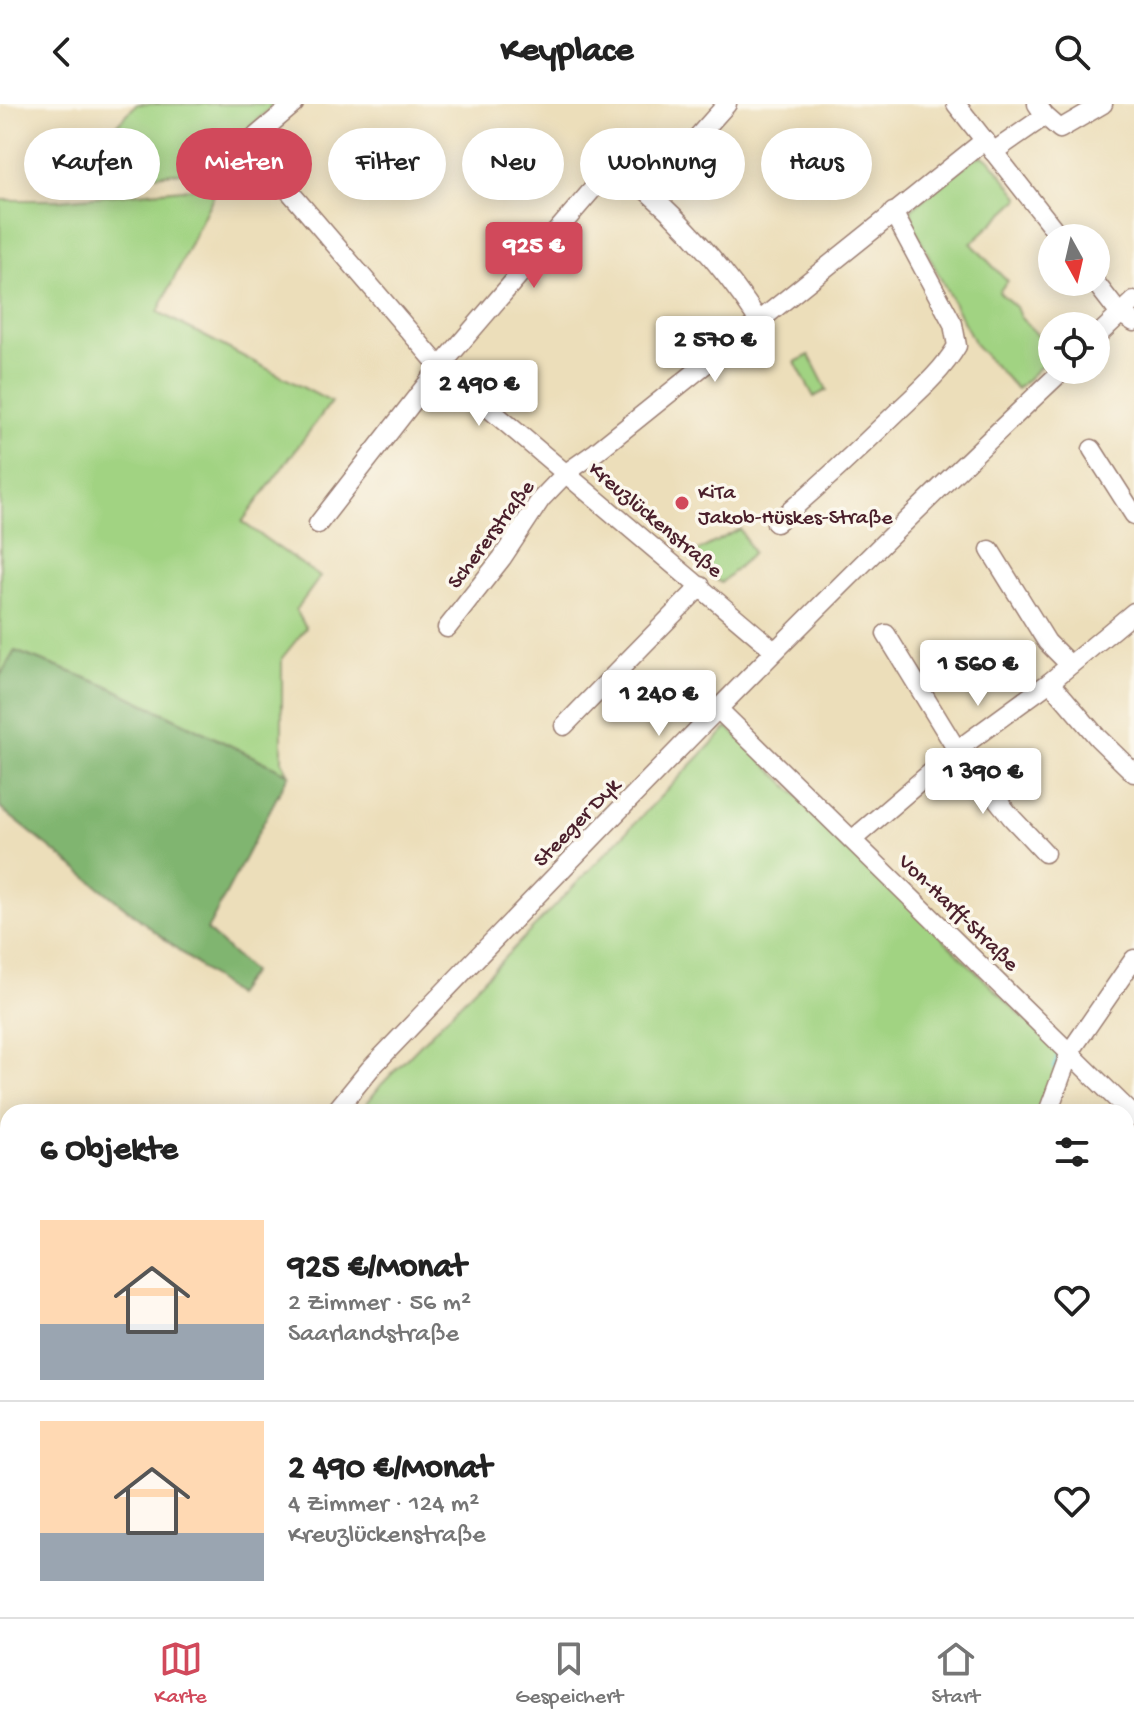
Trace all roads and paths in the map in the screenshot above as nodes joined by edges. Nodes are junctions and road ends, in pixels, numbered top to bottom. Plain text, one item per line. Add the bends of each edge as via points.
1 (294, 104) edge
2 (727, 104) edge
3 (956, 104) edge
4 (1103, 104) edge
5 (1041, 110) edge
6 (705, 128) edge
7 (989, 146) junction
8 (583, 200) edge
9 (658, 200) edge
10 (893, 212) junction
11 (1050, 224) edge
12 (1110, 295) edge
13 (1129, 312) edge
14 (759, 321) junction
15 (1110, 326) edge
16 (440, 367) junction
17 (1048, 384) edge
18 (1092, 449) dead end
19 (566, 473) junction
20 (1134, 515) edge
21 (776, 523) dead end
22 (318, 524) dead end
23 (990, 550) dead end
24 (701, 586) junction
25 (1134, 612) edge
26 (447, 628) dead end
27 (886, 634) dead end
28 (774, 650) junction
29 (1069, 664) junction
30 (1050, 682) junction
31 (717, 708) junction
32 (564, 726) dead end
33 (957, 750) junction
34 (1134, 773) edge
35 (852, 840) junction
36 (1045, 853) dead end
37 (1134, 959) edge
38 (1070, 1052) junction
39 (342, 1104) edge
40 (1051, 1104) edge
41 (1122, 1104) edge

1 - 16 street, Kreuzlückenstraße via 248,143
2 - 6 street
3 - 7 street
4 - 5 street via 1060,129
5 - 7 street, Schererstraße
7 - 10 street, Schererstraße
7 - 11 street
8 - 16 street
9 - 14 street via 706,251
10 - 14 street, Schererstraße
10 - 21 street via 953,324 957,346 908,402
12 - 13 street
13 - 15 street
14 - 19 street, Schererstraße
16 - 19 street, Kreuzlückenstraße
16 - 22 street
17 - 28 street, Steeger Dyk
18 - 20 street
19 - 24 street, Kreuzlückenstraße
19 - 26 street, Schererstraße
23 - 29 street via 1047,642
24 - 28 street, Kreuzlückenstraße
24 - 32 street
25 - 29 street
27 - 33 street
28 - 31 street, Steeger Dyk
29 - 30 street
30 - 33 street
30 - 34 street
31 - 35 street, Von-Harff-Straße
31 - 39 street, Steeger Dyk
33 - 35 street
33 - 36 street
35 - 38 street, Von-Harff-Straße
37 - 38 street
38 - 40 street
38 - 41 street, Von-Harff-Straße

